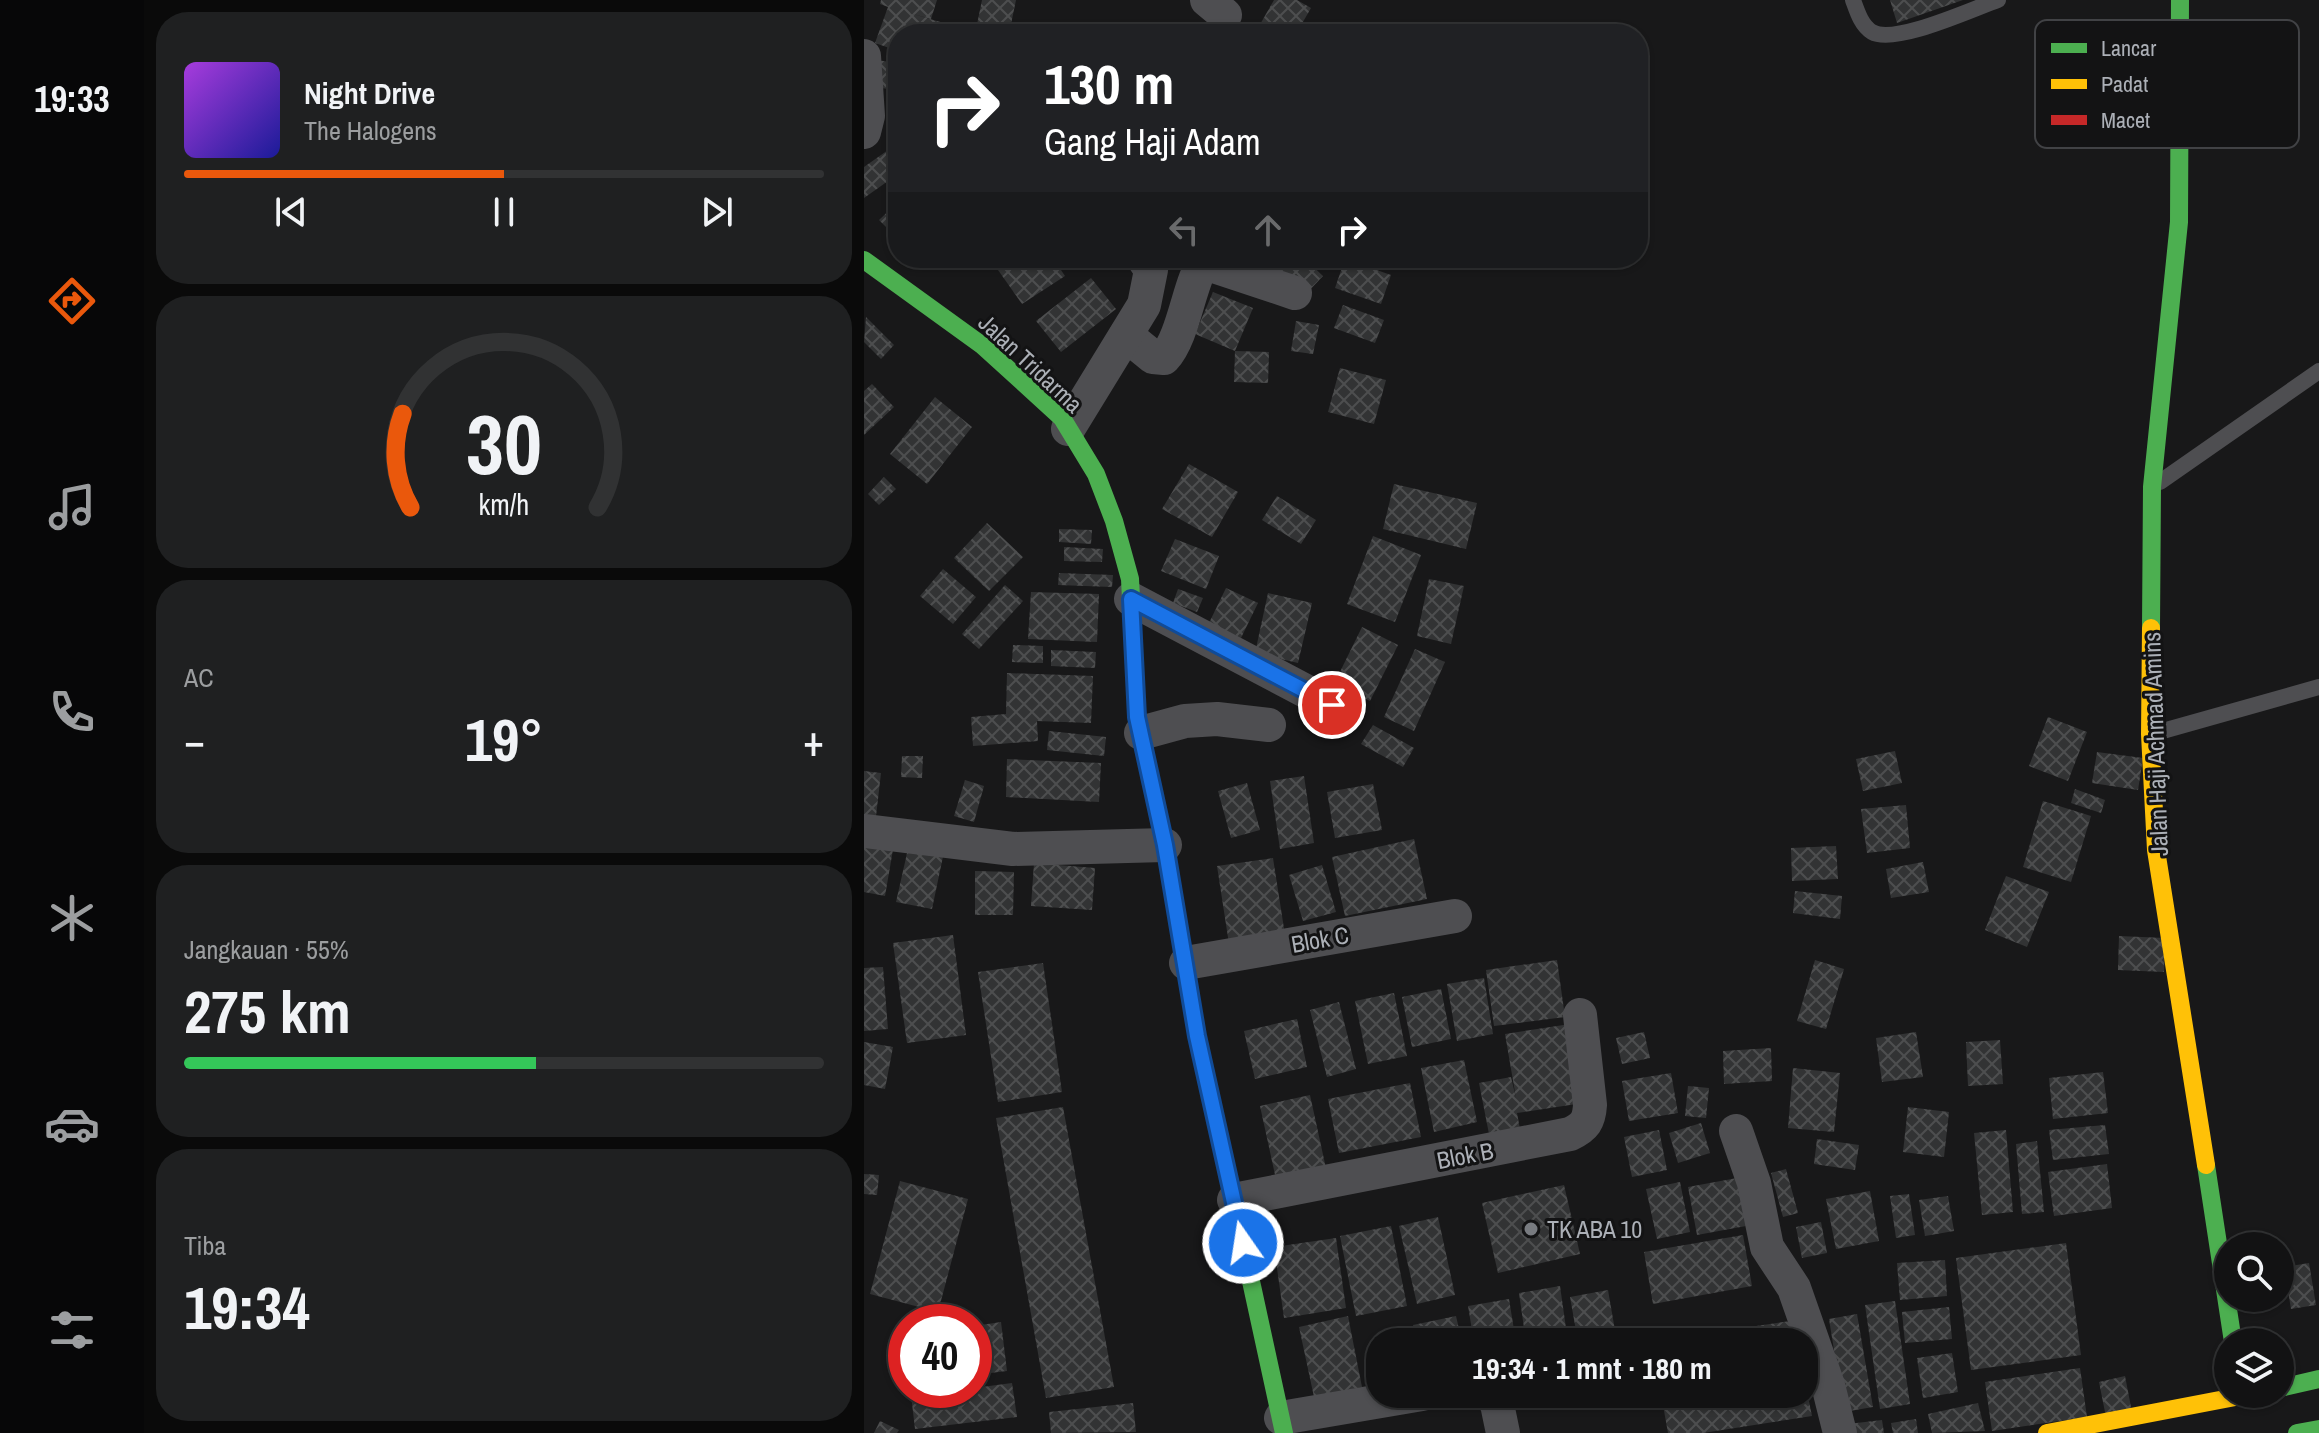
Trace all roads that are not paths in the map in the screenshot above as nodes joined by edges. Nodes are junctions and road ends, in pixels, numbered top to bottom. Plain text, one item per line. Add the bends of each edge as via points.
1 (1853, 0) edge
2 (1998, 0) edge
3 (2180, 0) edge
4 (2180, 20) edge
5 (864, 56) edge
6 (864, 132) edge
7 (2179, 148) edge
8 (864, 260) edge
9 (1150, 268) edge
10 (1200, 268) edge
11 (1220, 268) edge
12 (1295, 293) dead end
13 (1126, 335) junction
14 (2319, 371) edge
15 (1068, 429) junction
16 (2152, 487) junction
17 (1131, 599) junction
18 (2319, 687) edge
19 (1332, 705) dead end
20 (1269, 725) dead end
21 (1141, 733) junction
22 (2150, 734) junction
23 (864, 831) edge
24 (1165, 845) junction
25 (1455, 916) dead end
26 (1186, 963) junction
27 (1580, 1015) dead end
28 (1736, 1131) dead end
29 (1234, 1200) junction
30 (2231, 1328) edge
31 (2319, 1379) edge
32 (2294, 1385) edge
33 (2214, 1401) edge
34 (1366, 1407) edge
35 (1282, 1426) edge
36 (2319, 1429) edge
37 (1840, 1433) edge
38 (2047, 1433) edge
39 (2297, 1433) edge

1 - 2 lane via 1863,24 1885,35
3 - 4 main road, Jalan Haji Achmad Amins
5 - 6 street
7 - 16 main road, Jalan Haji Achmad Amins via 2179,222
8 - 15 main road, Jalan Tridarma via 983,346
9 - 13 street via 1144,305
10 - 13 street via 1189,307 1164,358 1153,357
11 - 12 street
13 - 15 street
14 - 16 lane
15 - 17 main road, Jalan Tridarma via 1096,474 1114,521
16 - 22 main road, Jalan Haji Achmad Amins
17 - 19 street
17 - 21 main road, Jalan Tridarma
18 - 22 lane
20 - 21 street via 1185,721
21 - 24 main road, Jalan Tridarma
22 - 30 main road, Jalan Haji Achmad Amins via 2156,850
23 - 24 street via 1013,849
24 - 26 main road, Jalan Tridarma
25 - 26 street, Blok C
26 - 29 main road, Jalan Tridarma
27 - 29 street, Blok B via 1590,1105 1582,1129
28 - 37 street via 1767,1247 1794,1288
29 - 35 main road, Jalan Tridarma
31 - 32 main road
33 - 38 main road
34 - 35 street
36 - 39 main road

